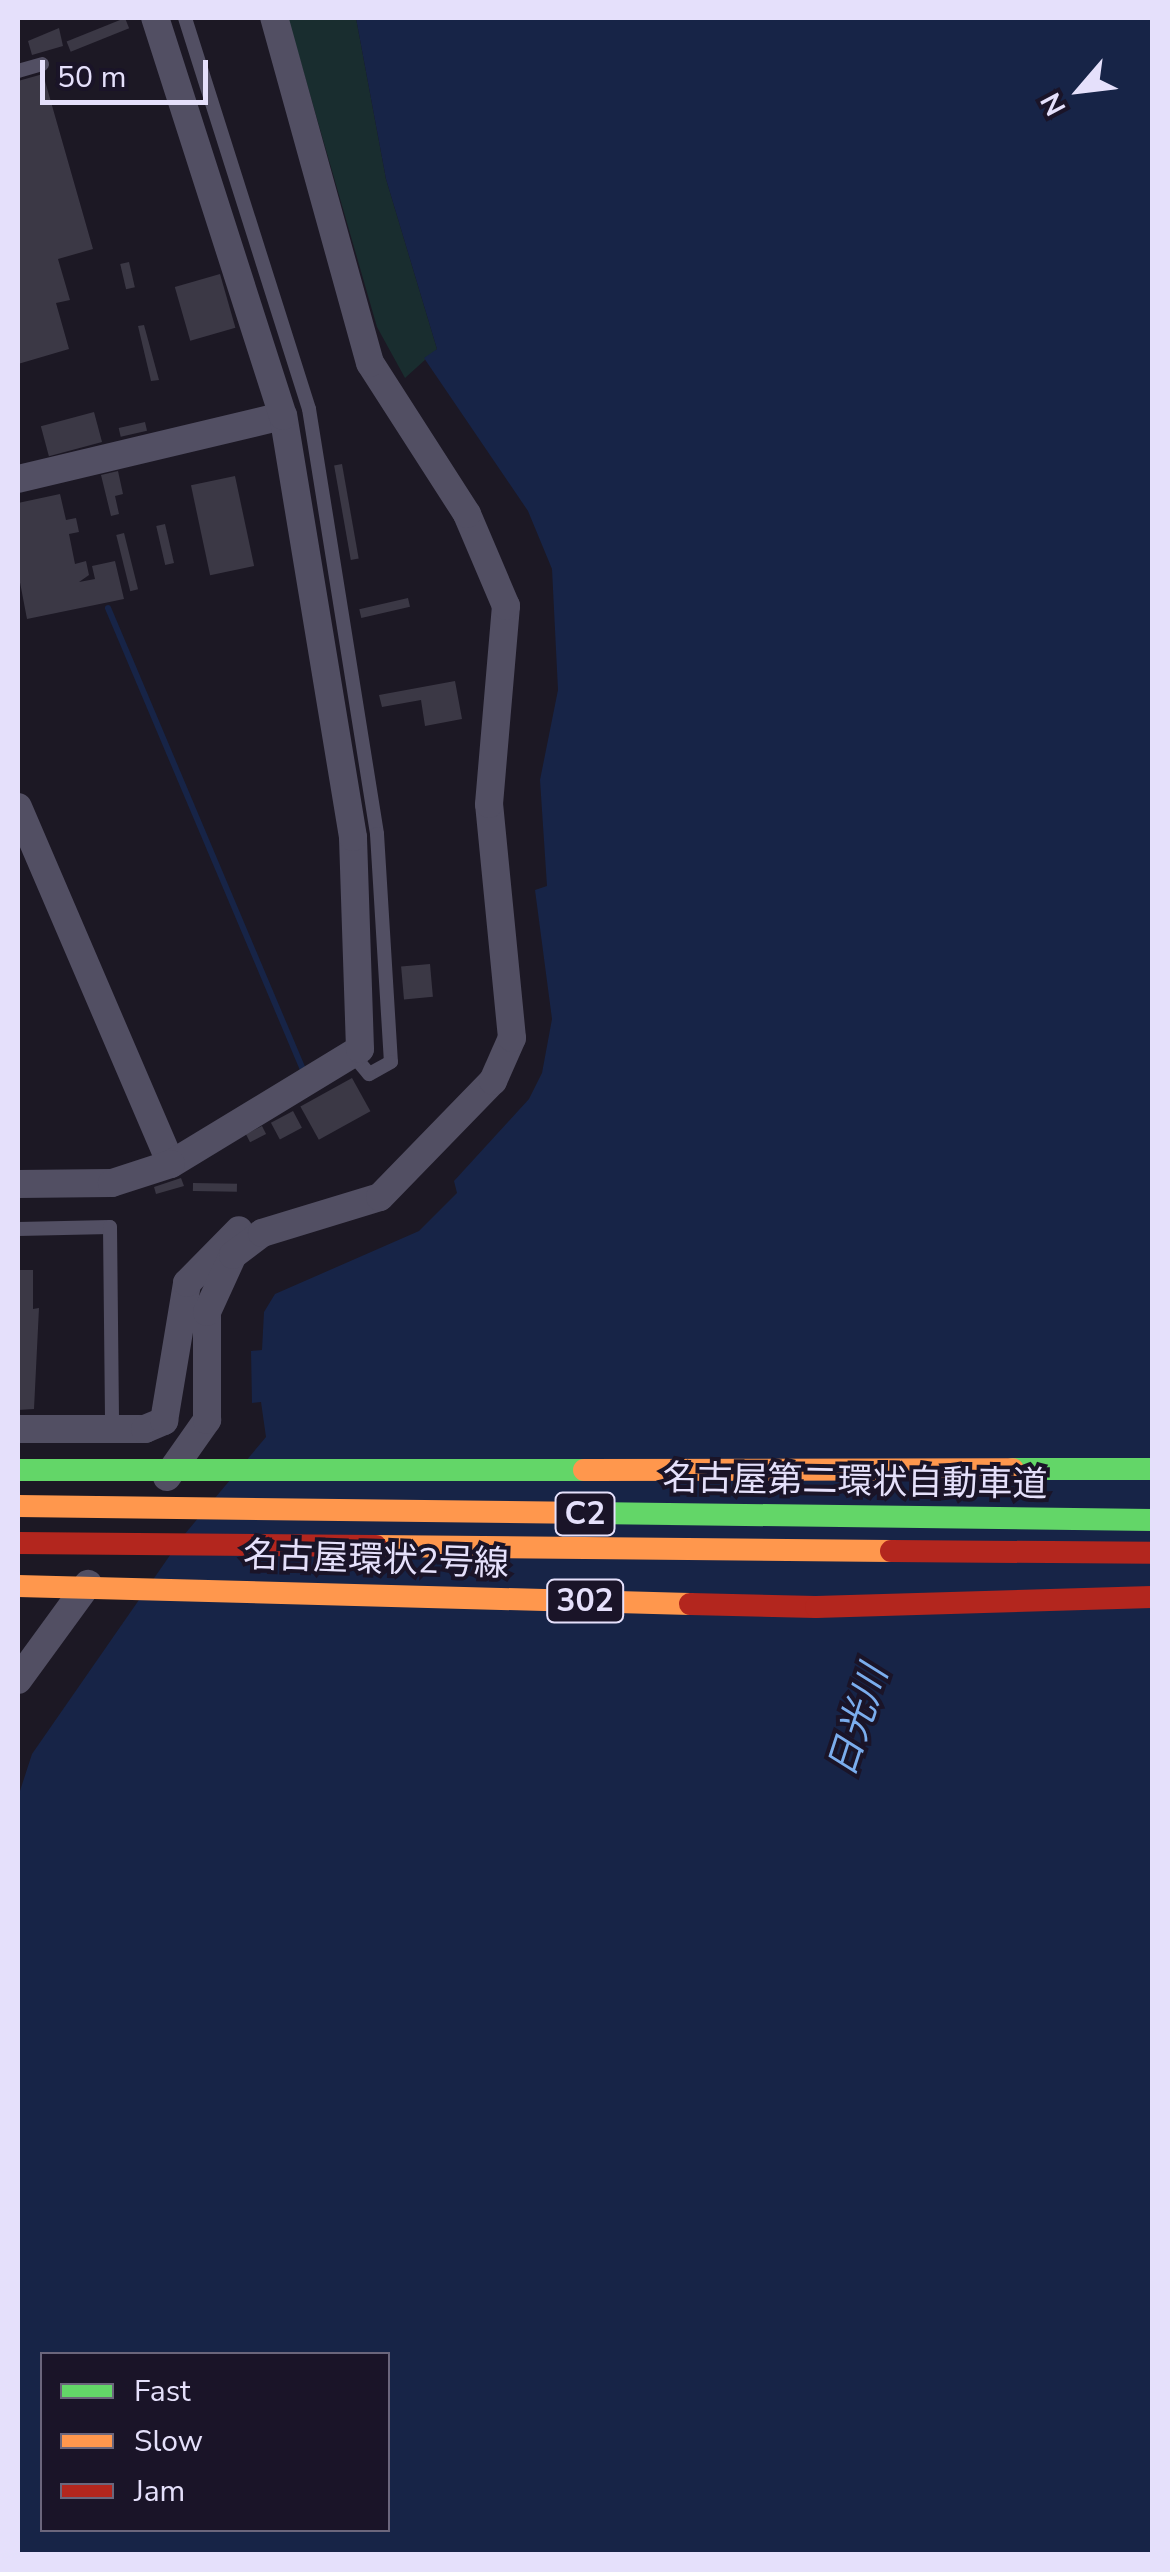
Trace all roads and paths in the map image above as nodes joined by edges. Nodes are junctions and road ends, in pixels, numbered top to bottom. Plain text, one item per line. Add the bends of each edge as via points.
1 (155, 18) edge
2 (185, 18) edge
3 (274, 18) edge
4 (42, 64) dead end
5 (18, 71) edge
6 (296, 412) junction
7 (18, 479) edge
8 (18, 807) edge
9 (171, 1164) junction
10 (18, 1184) edge
11 (285, 1227) junction
12 (18, 1229) edge
13 (18, 1429) edge
14 (112, 1430) junction
15 (1152, 1469) edge
16 (18, 1470) edge
17 (18, 1506) edge
18 (1152, 1520) edge
19 (18, 1543) edge
20 (1152, 1553) edge
21 (18, 1586) edge
22 (1152, 1598) edge
23 (18, 1680) edge

1 - 6 street
2 - 6 lane
3 - 11 street via 370,363 467,514 506,606 490,804 513,1003 512,1038 493,1081 412,1168 380,1196
4 - 5 lane
6 - 7 street
6 - 9 street via 353,837 360,1049
8 - 9 street
9 - 10 street via 112,1183
11 - 14 street via 244,1228 202,1261 179,1311 164,1421
11 - 23 street via 262,1233 220,1273 207,1312 208,1420
12 - 14 lane via 110,1227
13 - 14 street
15 - 16 highway
17 - 18 highway, 名古屋第二環状自動車道 / C2
19 - 20 highway, 名古屋第二環状自動車道 / C2
21 - 22 highway, 名古屋環状2号線 / 302 via 816,1607

